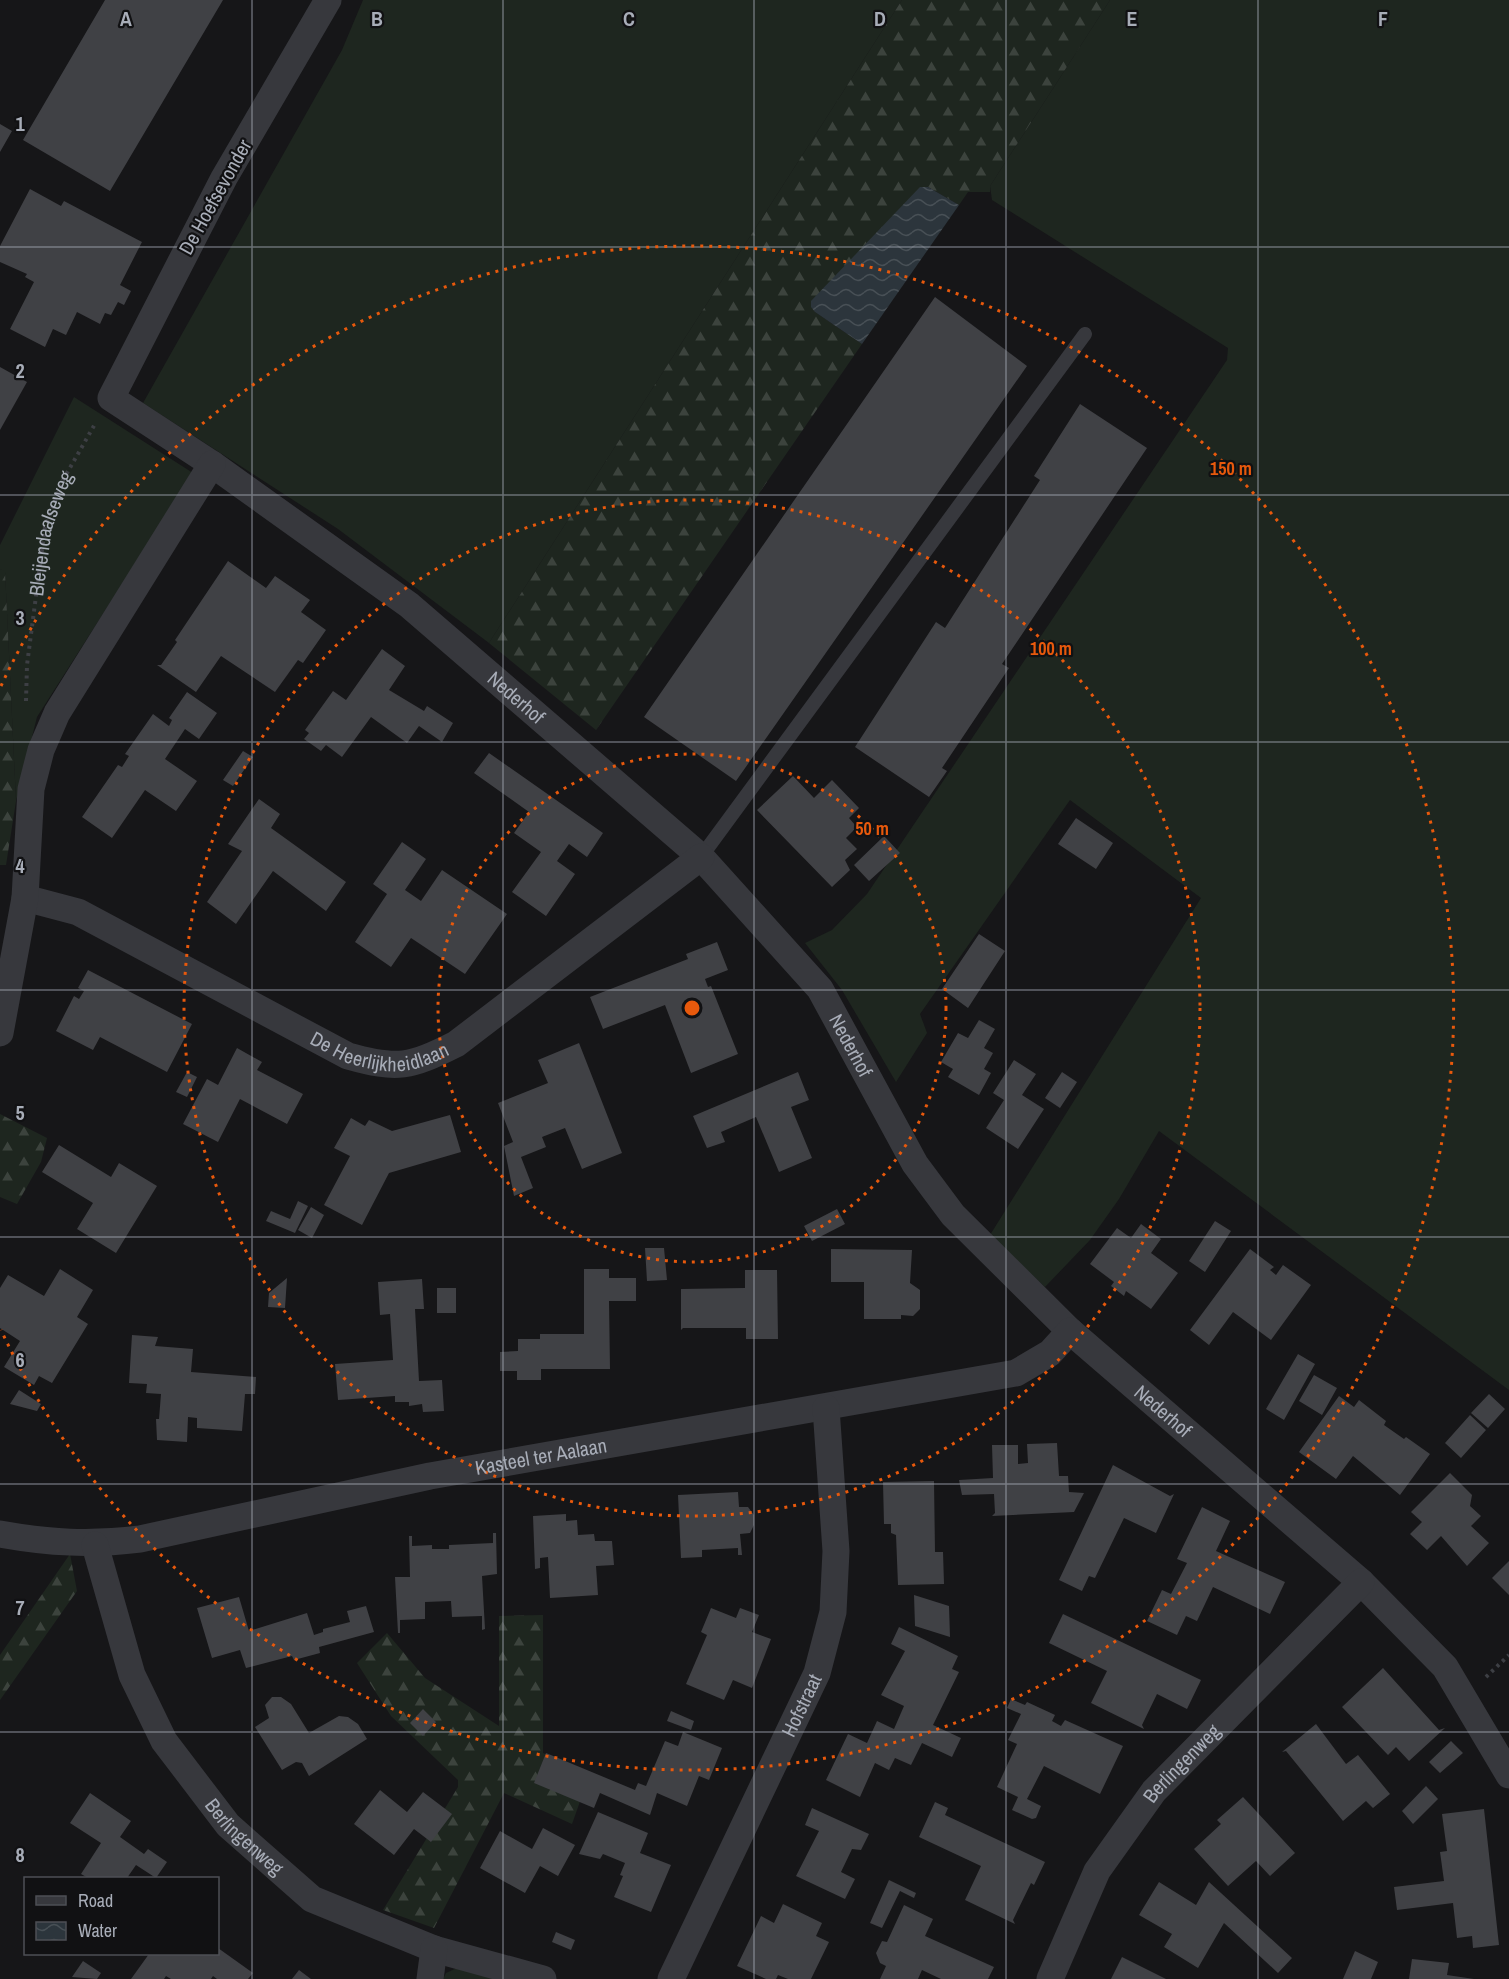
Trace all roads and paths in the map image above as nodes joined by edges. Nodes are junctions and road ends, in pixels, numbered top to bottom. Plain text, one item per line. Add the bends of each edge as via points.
1 (328, 0) edge
2 (1085, 334) dead end
3 (111, 398) junction
4 (212, 464) junction
5 (26, 704) dead end
6 (701, 857) junction
7 (25, 898) junction
8 (0, 1033) edge
9 (1070, 1331) junction
10 (826, 1408) junction
11 (0, 1534) edge
12 (94, 1545) junction
13 (1361, 1582) junction
14 (1509, 1775) edge
15 (434, 1949) junction
16 (430, 1979) edge
17 (543, 1979) edge
18 (671, 1979) edge
19 (1050, 1979) edge

1 - 3 street, De Hoefsevonder via 224,178
2 - 6 lane
3 - 4 street, Nederhof
3 - 5 path, Bleijendaalseweg via 63,480 45,527 27,665
4 - 6 street, Nederhof via 409,605
4 - 7 street via 57,713 41,750 31,789
6 - 7 street, De Heerlijkheidlaan via 456,1044 421,1062 384,1066 348,1056 78,912
6 - 9 street, Nederhof via 820,989 915,1164 953,1215
7 - 8 street
9 - 10 street, Kasteel ter Aalaan via 1050,1353 1016,1373
9 - 13 street, Nederhof
10 - 12 street, Kasteel ter Aalaan via 430,1476 140,1539
10 - 18 street, Hofstraat via 836,1551 833,1612 819,1663
11 - 12 street, Kasteel ter Aalaan
12 - 15 street, Berlingenweg via 137,1684 164,1741 228,1825 312,1899
13 - 14 street, Nederhof via 1445,1667
13 - 19 street, Berlingenweg via 1154,1791 1097,1871
15 - 16 street
15 - 17 street, Berlingenweg

